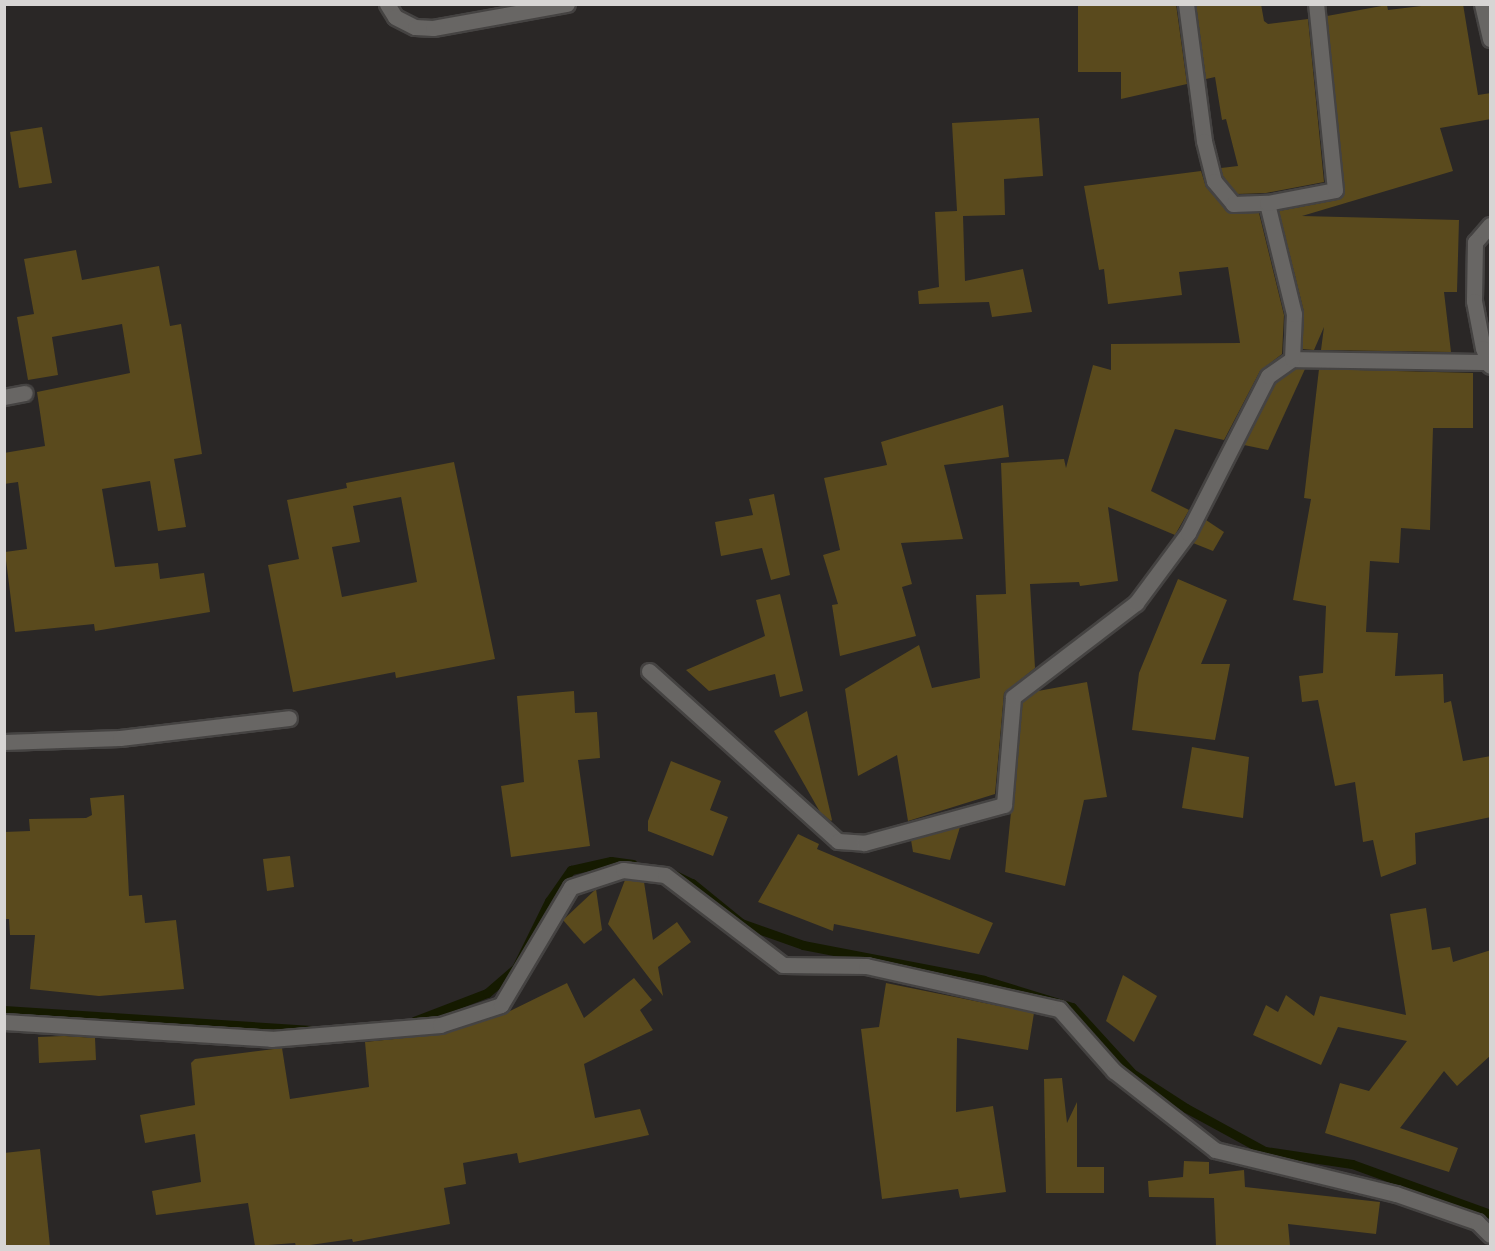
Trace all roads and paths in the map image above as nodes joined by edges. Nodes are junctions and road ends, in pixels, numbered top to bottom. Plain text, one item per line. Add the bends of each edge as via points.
1 (387, 4) edge
2 (567, 4) edge
3 (1186, 4) edge
4 (1316, 4) edge
5 (1482, 4) edge
6 (1491, 39) edge
7 (1267, 203) junction
8 (1491, 225) edge
9 (1292, 359) junction
10 (1490, 363) edge
11 (24, 393) dead end
12 (4, 397) edge
13 (649, 671) dead end
14 (289, 718) dead end
15 (4, 742) edge
16 (4, 1022) edge
17 (1491, 1235) edge

1 - 2 street via 395,17 415,27 433,28
3 - 7 street via 1204,141 1214,181 1233,204
4 - 7 street via 1335,190
5 - 6 street
7 - 9 street via 1294,314
8 - 10 street via 1475,242 1474,301 1483,348
9 - 10 street
9 - 13 street via 1268,376 1188,533 1136,603 1013,697 1004,805 864,843 838,841
11 - 12 street
14 - 15 street via 120,738
16 - 17 street via 271,1040 440,1025 501,1005 571,887 623,870 665,875 783,965 866,966 1059,1009 1114,1071 1215,1150 1396,1194 1476,1222

